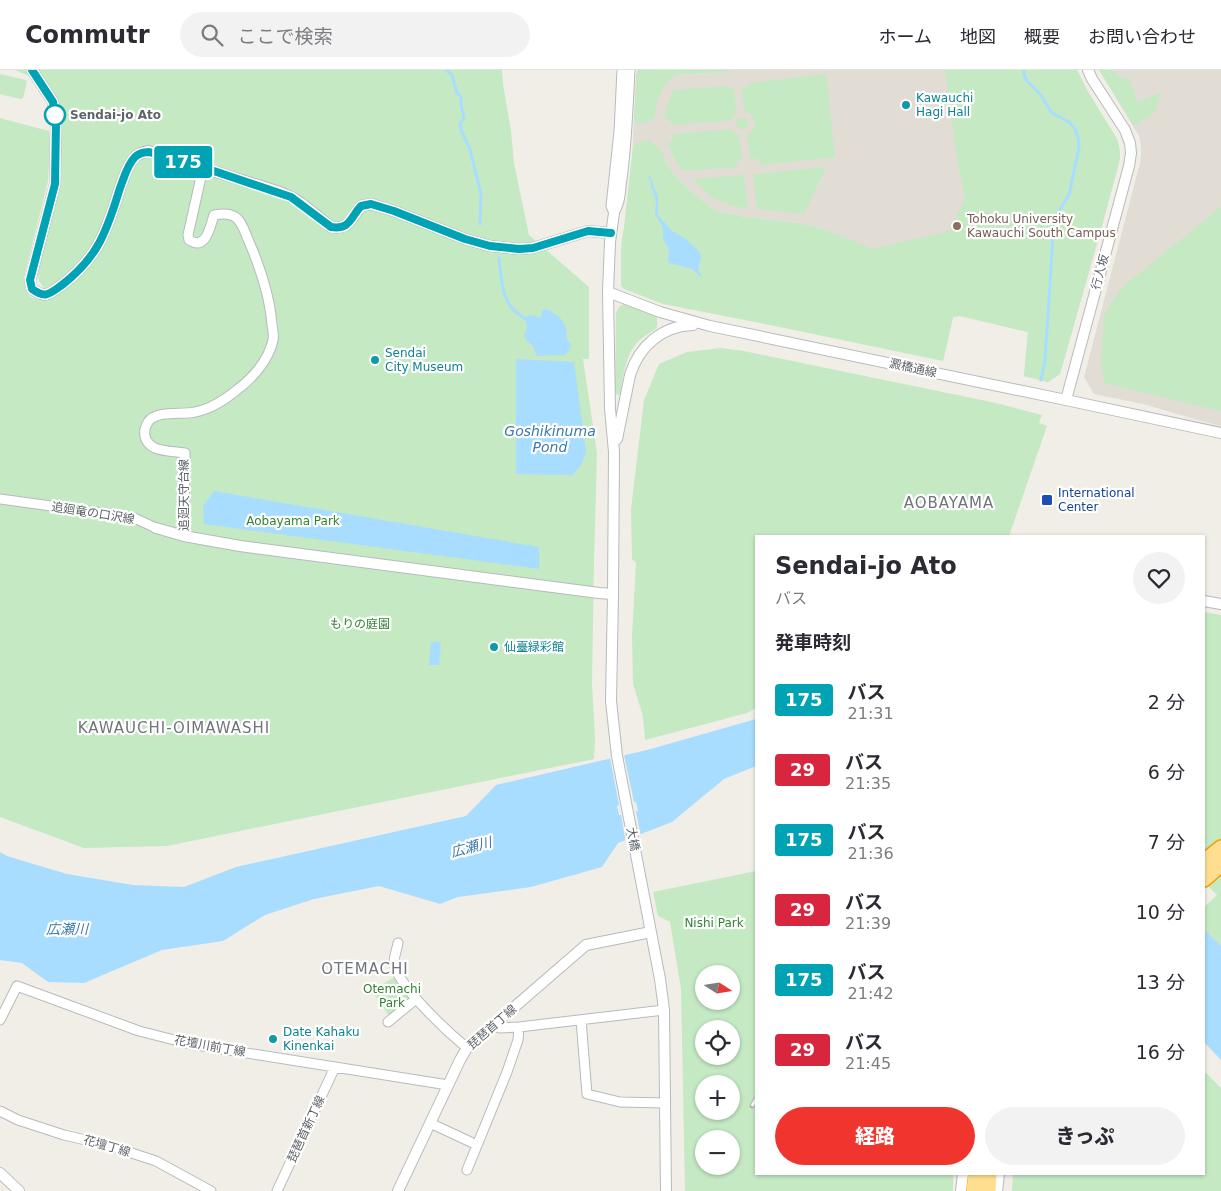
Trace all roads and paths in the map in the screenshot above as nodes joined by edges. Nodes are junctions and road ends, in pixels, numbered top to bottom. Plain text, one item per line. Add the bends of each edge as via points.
1 (32, 70) edge
2 (622, 70) edge
3 (630, 70) edge
4 (1088, 70) edge
5 (203, 168) junction
6 (614, 212) junction
7 (611, 233) junction
8 (608, 292) junction
9 (710, 326) junction
10 (1066, 400) junction
11 (1221, 434) edge
12 (614, 452) junction
13 (0, 499) edge
14 (156, 528) joint
15 (184, 536) junction
16 (613, 594) junction
17 (1205, 600) edge
18 (1221, 604) edge
19 (1221, 842) edge
20 (1221, 848) edge
21 (1205, 853) edge
22 (1205, 861) edge
23 (1221, 864) edge
24 (1221, 870) edge
25 (1205, 878) edge
26 (1205, 885) edge
27 (650, 927) junction
28 (398, 943) dead end
29 (416, 999) junction
30 (664, 1010) junction
31 (0, 1020) edge
32 (581, 1020) junction
33 (388, 1022) dead end
34 (493, 1026) junction
35 (519, 1026) junction
36 (467, 1048) junction
37 (335, 1067) junction
38 (448, 1085) junction
39 (665, 1103) junction
40 (0, 1111) edge
41 (430, 1123) junction
42 (477, 1145) junction
43 (467, 1170) dead end
44 (0, 1173) edge
45 (963, 1175) edge
46 (976, 1175) edge
47 (989, 1175) edge
48 (999, 1175) edge
49 (19, 1191) edge
50 (211, 1191) edge
51 (277, 1191) edge
52 (398, 1191) edge
53 (666, 1191) edge
54 (961, 1191) edge
55 (974, 1191) edge
56 (988, 1191) edge
57 (997, 1191) edge

1 - 5 street via 53,102 56,124 55,184 30,280 32,289 40,294 51,292 90,258 99,244 124,176 135,157 149,152
2 - 6 street via 611,206
3 - 6 street via 623,174 618,206
4 - 10 street, 行人坂 via 1125,130 1131,153
5 - 7 street via 291,197 331,227 347,225 361,206 371,204 490,246 533,248 588,231
5 - 15 street, 追廻天守台線 via 189,240 200,244 204,241 214,215 229,214 240,220 264,284 274,339 255,373 216,405 195,412 158,415 148,421 144,433 146,442 155,448 185,453
6 - 7 street
7 - 8 street
8 - 9 street, 澱橋通線 via 660,312
8 - 12 street
9 - 10 street, 澱橋通線
9 - 12 street via 675,327 645,345 632,366
10 - 11 street, 澱橋通線
12 - 16 street, 大橋
13 - 14 street, 追廻竜の口沢線 via 132,518
14 - 15 street, 追廻竜の口沢線
15 - 16 street, 追廻天守台線
16 - 27 street, 大橋 via 611,702 617,756
17 - 18 street
19 - 21 street
20 - 22 highway
23 - 25 highway
24 - 26 street
27 - 30 street, 大橋
27 - 34 street, 琵琶首丁線 via 586,945
28 - 29 street via 394,962 398,975
29 - 33 street
29 - 36 street
30 - 32 street
30 - 39 street, 大橋
31 - 37 street, 花壇川前丁線 via 17,986 139,1031 190,1044
32 - 35 street
32 - 39 street via 587,1094 620,1102
34 - 35 street
34 - 36 street, 琵琶首丁線
35 - 42 street via 518,1040 507,1072
36 - 38 street, 琵琶首丁線
37 - 38 street, 花壇川前丁線
37 - 51 street, 琵琶首新丁線
38 - 41 street, 琵琶首丁線
39 - 53 street, 大橋
40 - 50 street, 花壇丁線 via 64,1135 156,1161
41 - 42 street
41 - 52 street, 琵琶首丁線
42 - 43 street
44 - 49 street
45 - 54 street
46 - 55 highway
47 - 56 highway
48 - 57 street

